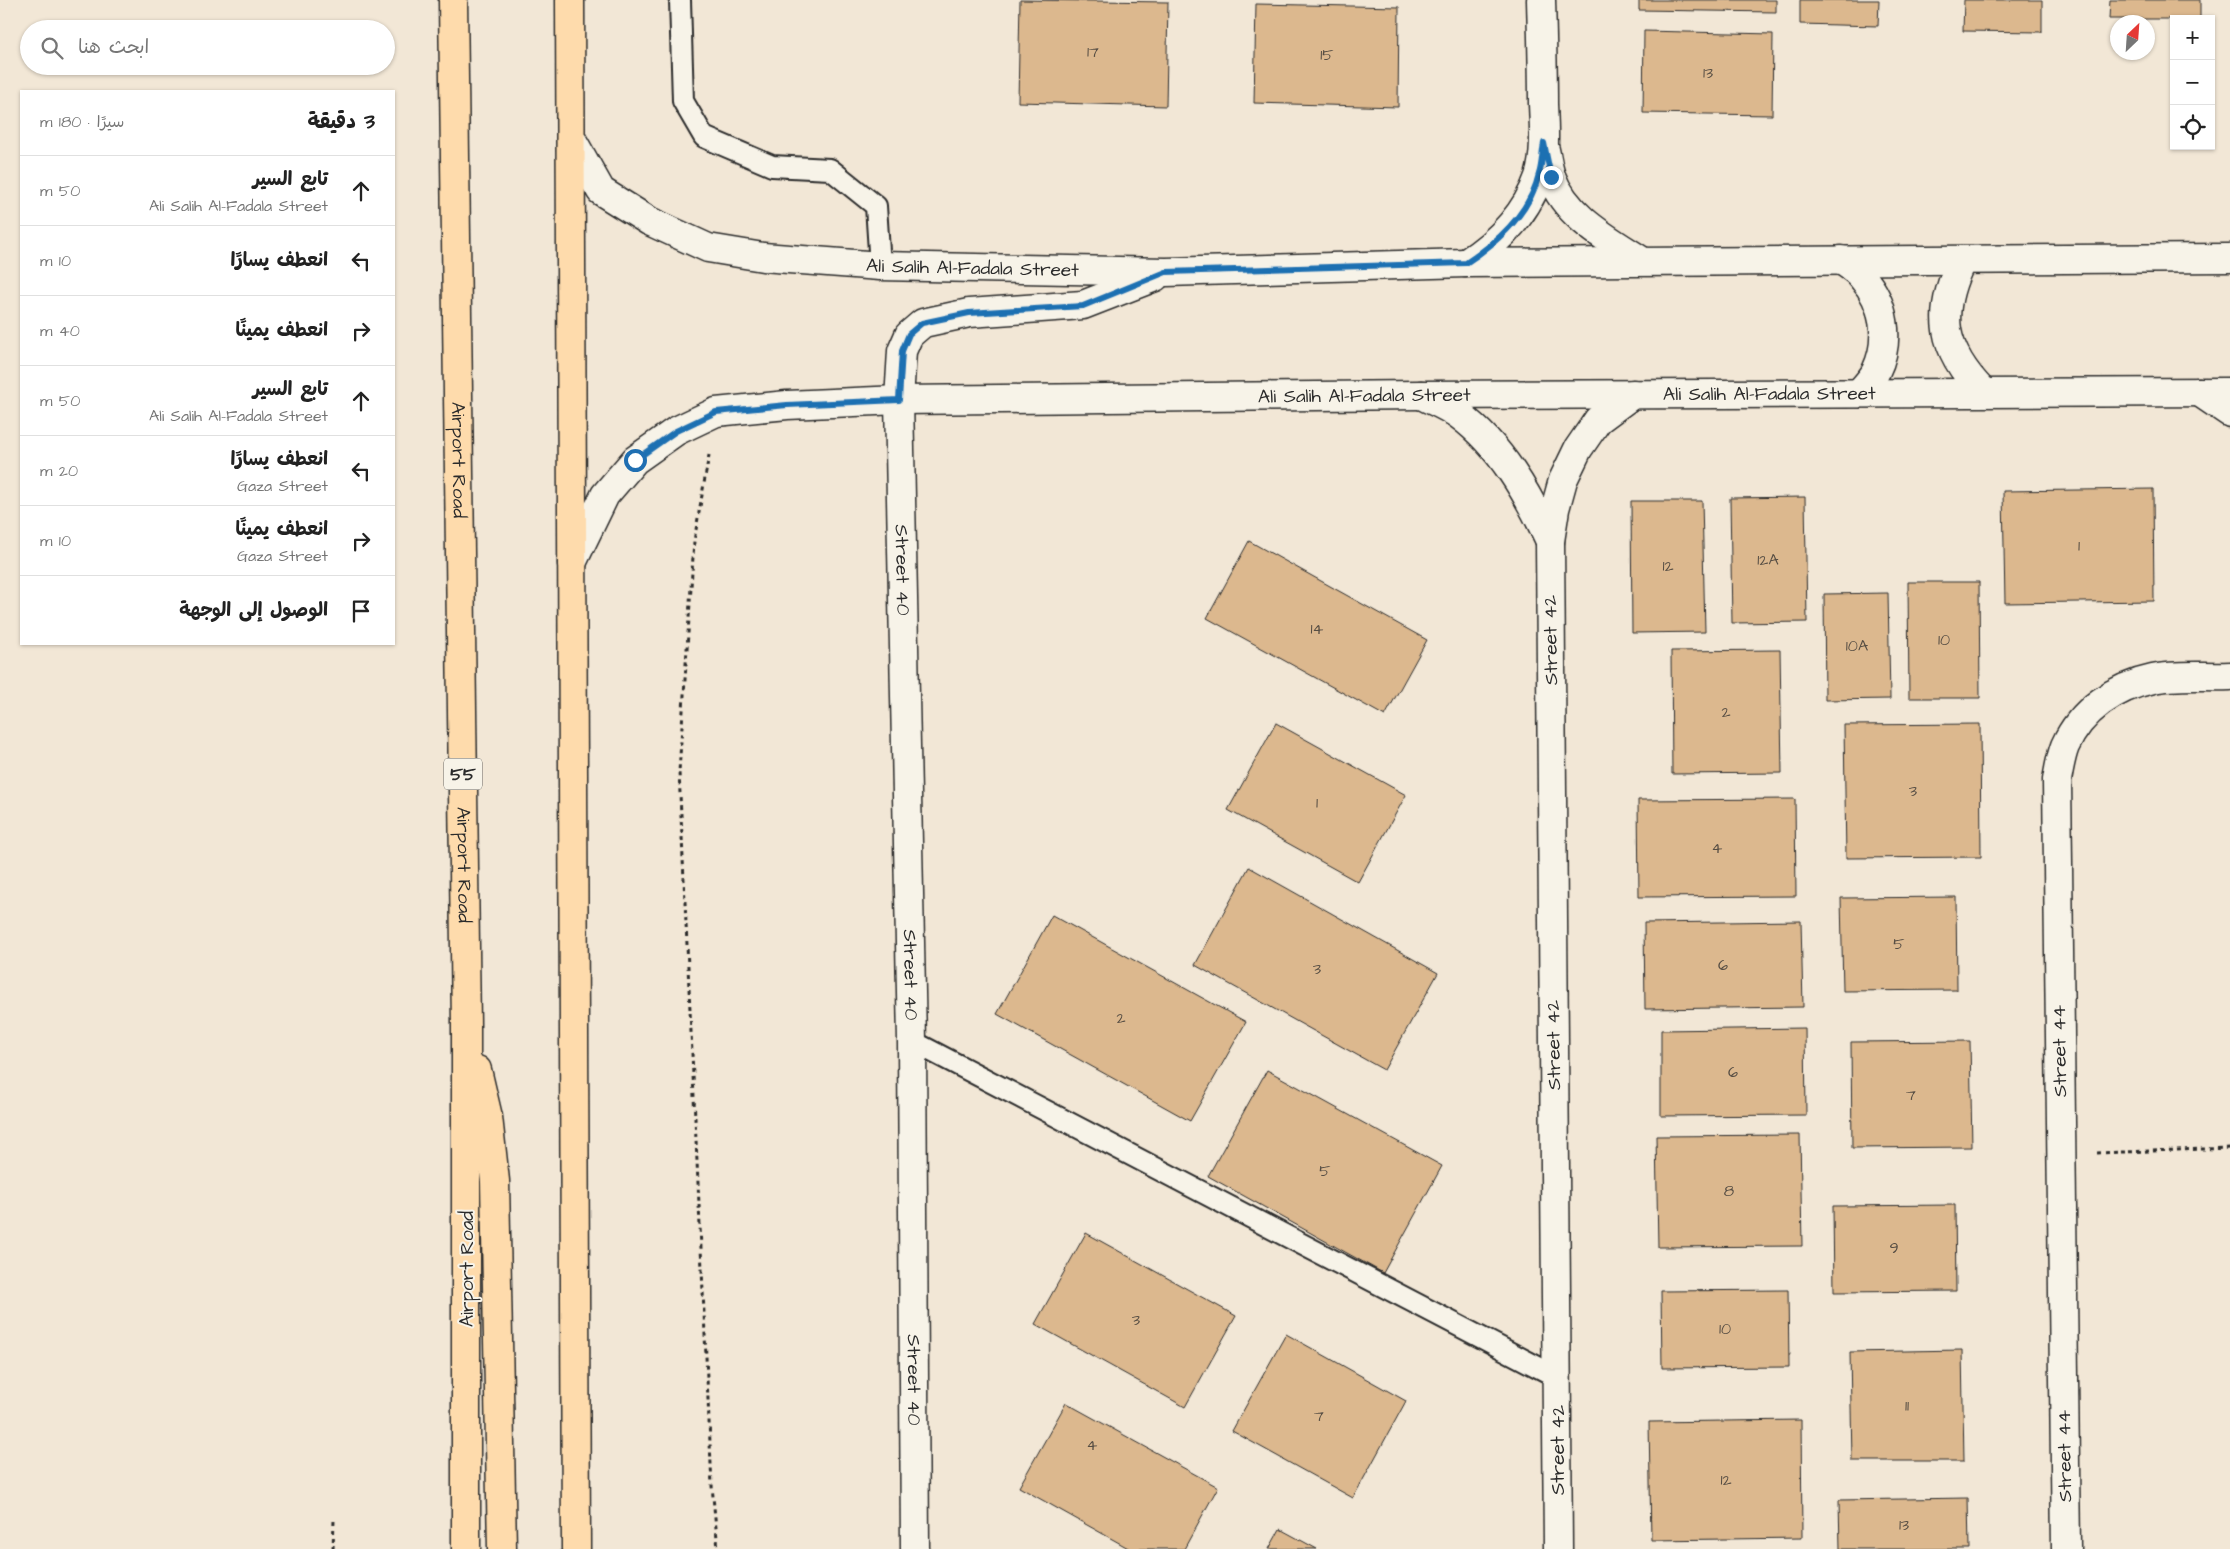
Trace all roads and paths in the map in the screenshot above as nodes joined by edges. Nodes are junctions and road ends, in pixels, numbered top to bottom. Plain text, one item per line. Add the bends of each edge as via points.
1 (453, 0) edge
2 (570, 0) edge
3 (680, 0) edge
4 (1541, 0) edge
5 (571, 138) junction
6 (1544, 143) junction
7 (2230, 258) edge
8 (1841, 260) junction
9 (1962, 260) junction
10 (1642, 262) junction
11 (1466, 263) junction
12 (880, 266) junction
13 (1166, 272) junction
14 (1983, 392) junction
15 (2199, 392) junction
16 (2230, 392) edge
17 (1860, 393) junction
18 (1633, 394) junction
19 (1421, 395) junction
20 (899, 400) junction
21 (716, 412) junction
22 (2230, 413) edge
23 (1550, 541) junction
24 (572, 563) junction
25 (2230, 676) edge
26 (466, 1027) junction
27 (912, 1041) junction
28 (2230, 1148) edge
29 (2062, 1155) junction
30 (1557, 1377) junction
31 (334, 1520) dead end
32 (333, 1549) edge
33 (466, 1549) edge
34 (502, 1549) edge
35 (576, 1549) edge
36 (718, 1549) edge
37 (915, 1549) edge
38 (1558, 1549) edge
39 (2066, 1549) edge

1 - 26 highway, Airport Road / 55
2 - 5 highway
3 - 12 lane via 683,101 704,137 772,166 830,170 876,206
4 - 6 street
5 - 12 street, Ali Salih Al-Fadala Street via 601,191 649,221 708,248 763,257
5 - 24 highway
6 - 10 street via 1551,177 1571,209 1600,235
6 - 11 street via 1539,176 1524,207 1504,234
7 - 9 street, Ali Salih Al-Fadala Street
8 - 9 street, Ali Salih Al-Fadala Street
8 - 10 street, Ali Salih Al-Fadala Street
8 - 17 street via 1861,276 1876,297 1884,322 1884,348 1875,372
9 - 14 street via 1952,281 1946,306 1947,330 1953,353
10 - 11 street, Ali Salih Al-Fadala Street
11 - 13 street, Ali Salih Al-Fadala Street
12 - 13 street, Ali Salih Al-Fadala Street
13 - 20 street, Street 40 via 1083,306 969,313 922,323 909,334 902,351
14 - 15 street, Ali Salih Al-Fadala Street
14 - 17 street, Ali Salih Al-Fadala Street
15 - 16 street, Ali Salih Al-Fadala Street
15 - 22 street
17 - 18 street, Ali Salih Al-Fadala Street
18 - 19 street, Ali Salih Al-Fadala Street
18 - 23 street, Street 42 via 1598,420 1578,449 1563,480
19 - 20 street, Ali Salih Al-Fadala Street
19 - 23 street, Street 42 via 1458,414 1486,440 1517,479
20 - 21 street, Ali Salih Al-Fadala Street
20 - 27 street, Street 40
21 - 24 street, Ali Salih Al-Fadala Street via 676,431 635,460 605,495
21 - 36 path via 694,541 679,772 711,1466
23 - 30 street, Street 42
24 - 35 highway
25 - 29 street, Street 44 via 2154,679 2123,688 2096,704 2078,723 2065,748 2057,780
26 - 33 highway, Airport Road / 55
26 - 34 highway via 488,1117 495,1180
27 - 30 lane
27 - 37 street, Street 40
28 - 29 path
29 - 39 street, Street 44
30 - 38 street, Street 42
31 - 32 path

